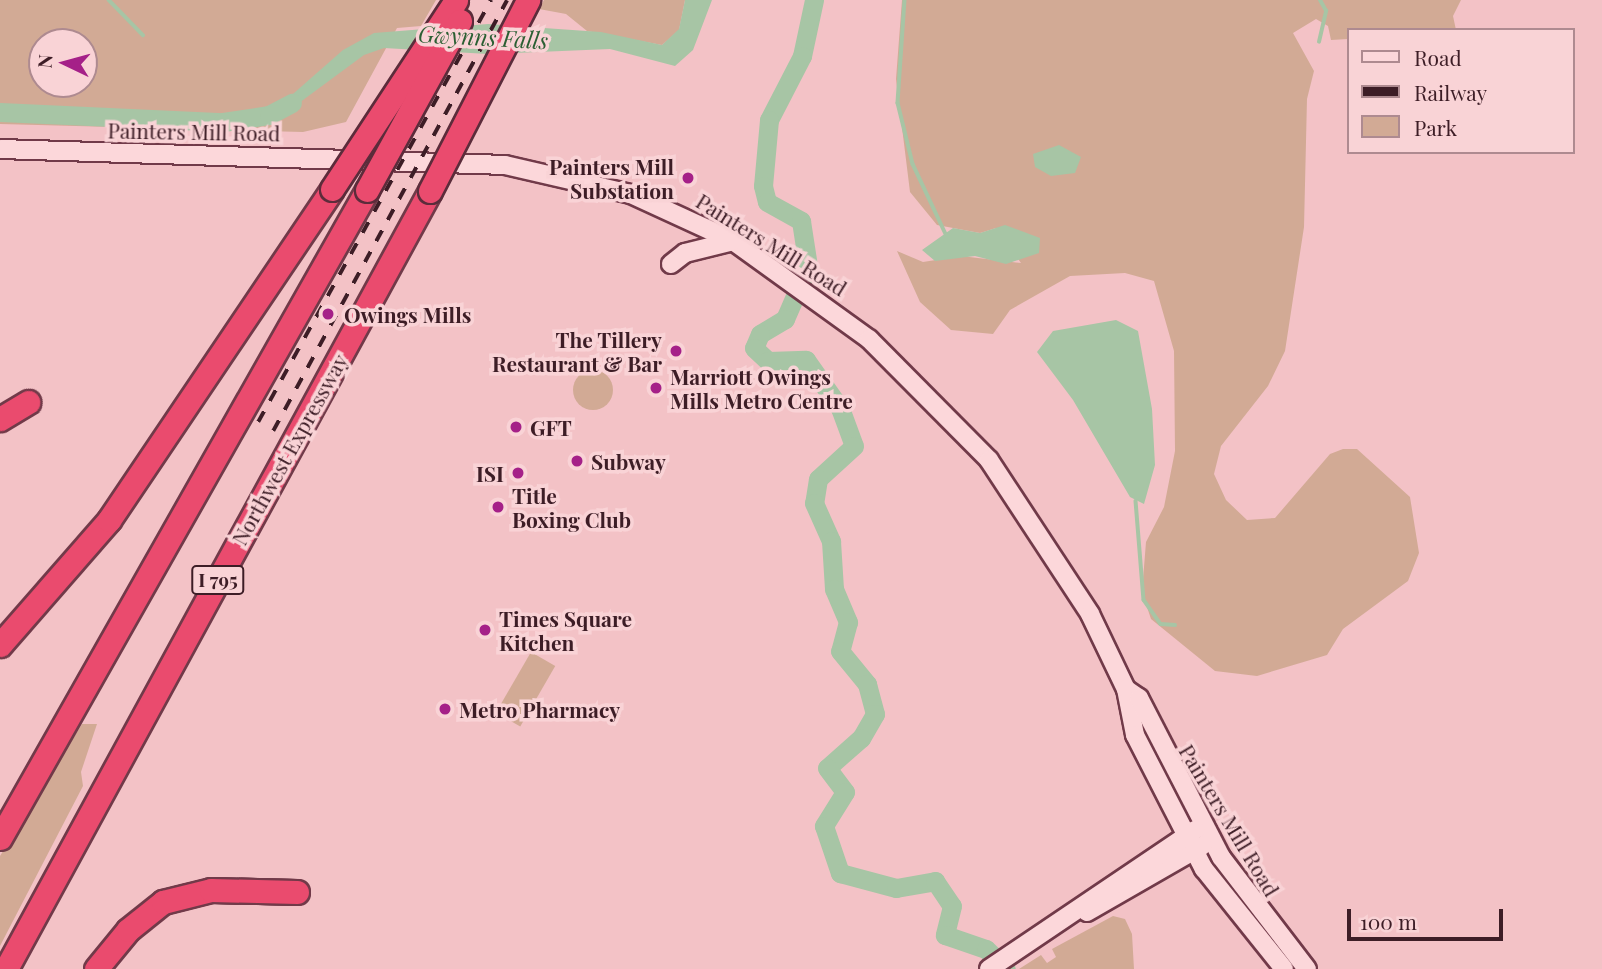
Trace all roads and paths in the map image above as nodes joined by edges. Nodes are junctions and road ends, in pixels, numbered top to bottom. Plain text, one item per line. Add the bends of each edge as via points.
1 (456, 0) edge
2 (471, 0) edge
3 (528, 0) edge
4 (0, 149) edge
5 (733, 241) junction
6 (671, 264) dead end
7 (28, 402) dead end
8 (0, 419) edge
9 (0, 645) edge
10 (1126, 689) junction
11 (1202, 825) junction
12 (0, 838) edge
13 (1212, 842) junction
14 (1190, 843) junction
15 (297, 892) dead end
16 (6, 969) edge
17 (96, 969) edge
18 (989, 969) edge
19 (1284, 969) edge
20 (1307, 969) edge

1 - 9 highway, bridge via 108,520 61,582
2 - 12 highway, I 795, bridge
3 - 16 highway, Northwest Expressway / I 795, bridge via 430,191
4 - 5 main road, Painters Mill Road via 505,165 631,194
5 - 6 main road via 691,250
5 - 10 main road, Painters Mill Road via 816,297 904,370 989,460 1064,568
7 - 8 highway
10 - 11 main road, Painters Mill Road via 1139,698
10 - 14 main road, Painters Mill Road via 1135,735
11 - 13 main road, Painters Mill Road
11 - 14 main road
13 - 14 main road
13 - 20 main road, Painters Mill Road
14 - 18 main road
14 - 19 main road, Painters Mill Road
15 - 17 highway via 211,890 163,902 128,930

